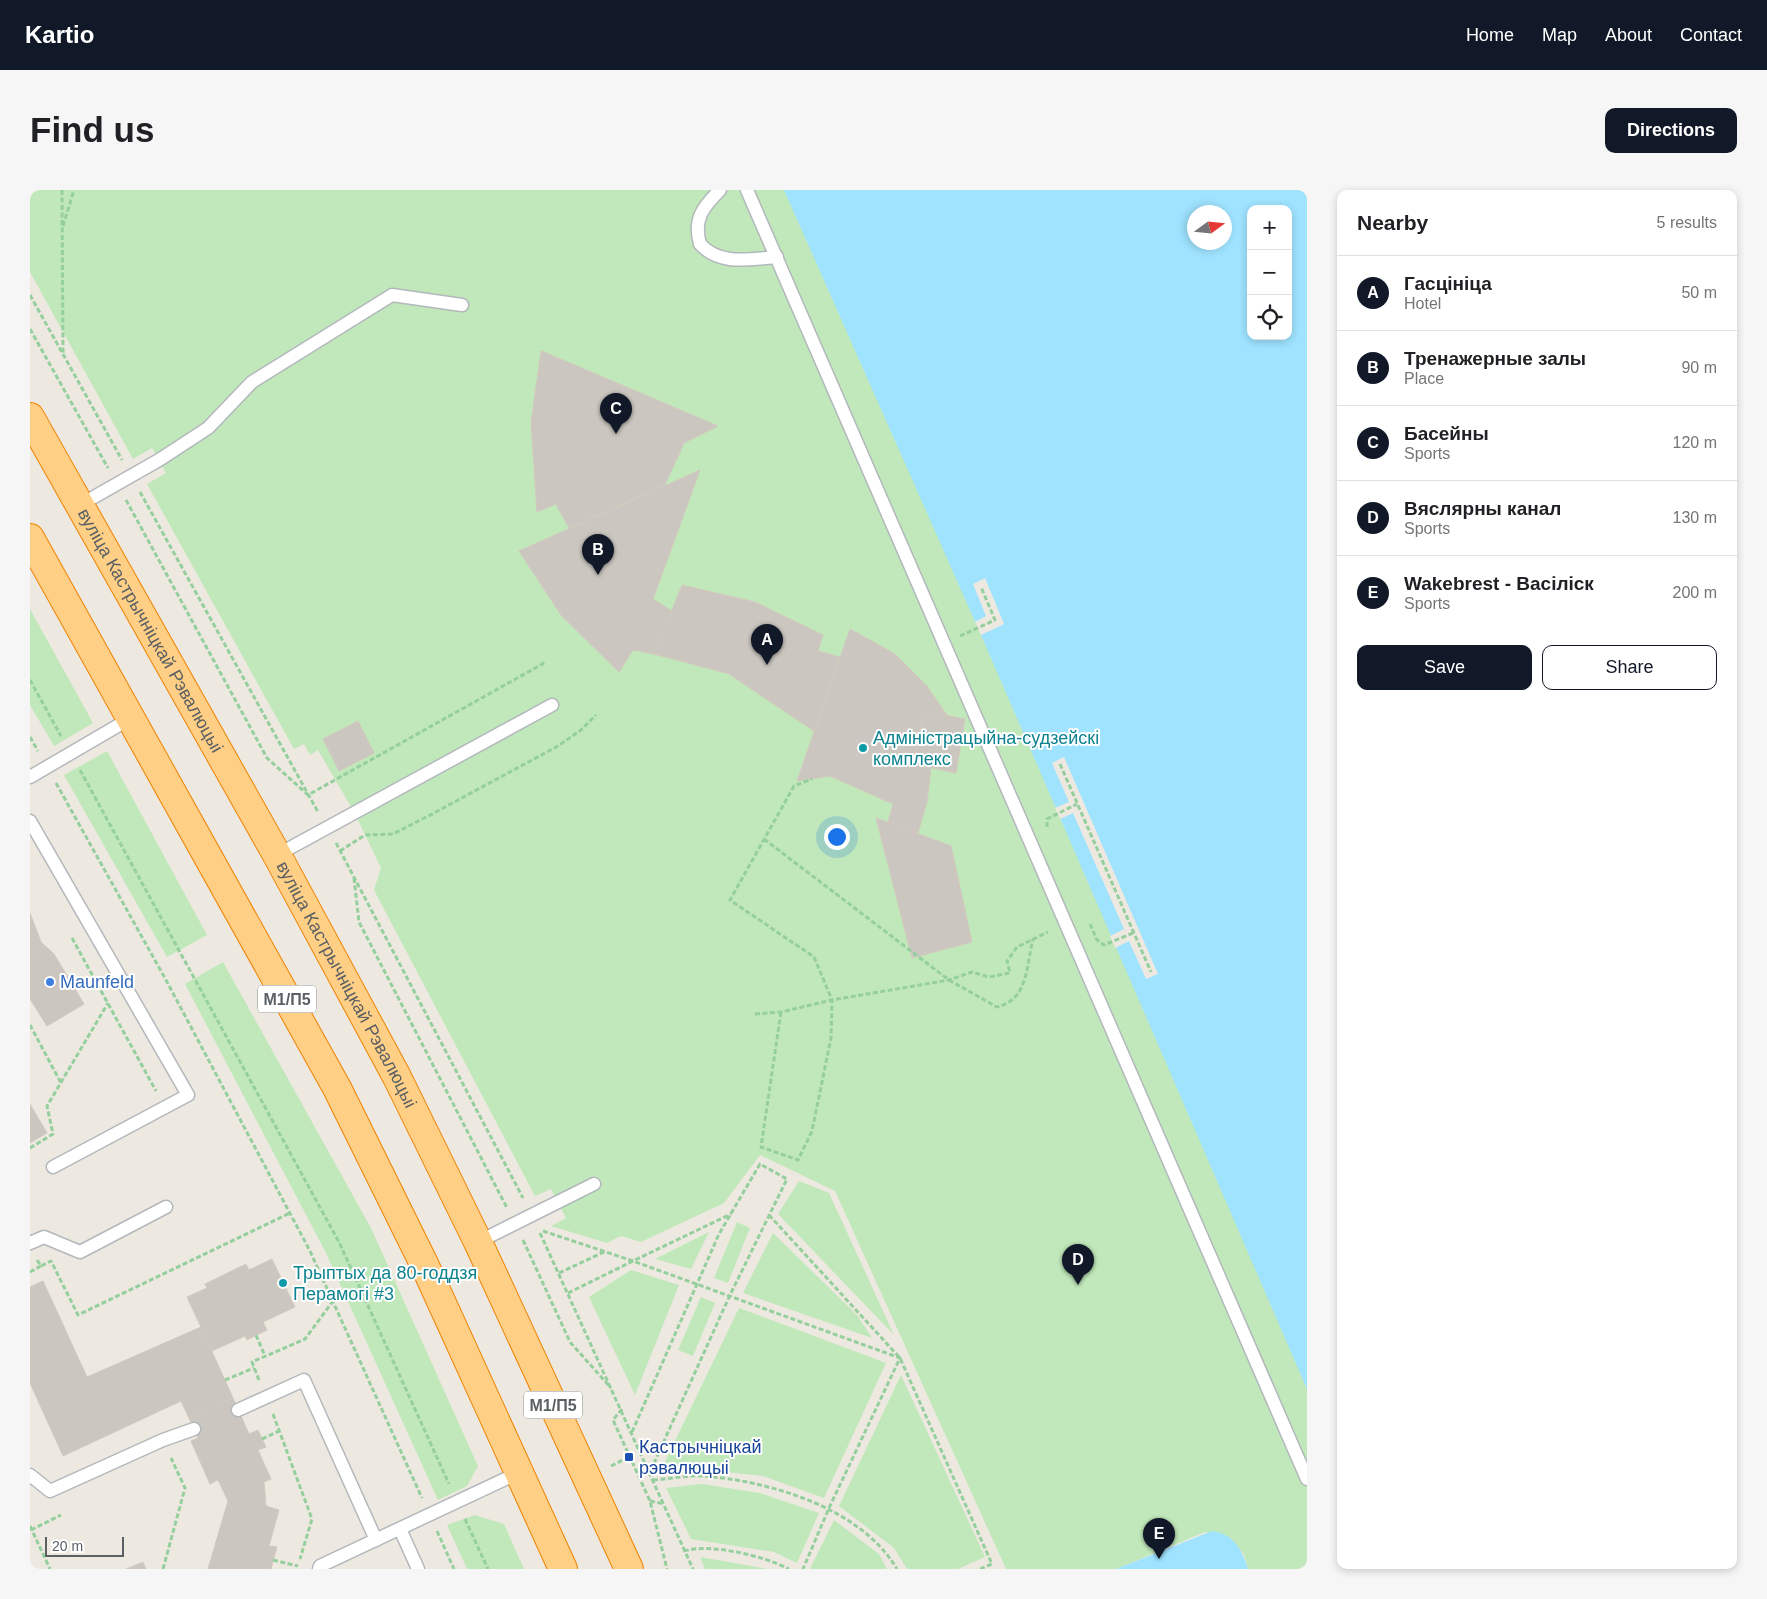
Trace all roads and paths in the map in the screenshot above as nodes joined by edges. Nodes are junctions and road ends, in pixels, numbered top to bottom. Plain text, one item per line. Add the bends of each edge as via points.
1 (62, 190) edge
2 (74, 190) edge
3 (720, 190) edge
4 (747, 190) edge
5 (62, 232) junction
6 (776, 257) junction
7 (30, 295) edge
8 (462, 305) dead end
9 (30, 329) edge
10 (63, 355) junction
11 (30, 417) edge
12 (132, 476) junction
13 (117, 485) junction
14 (80, 505) junction
15 (30, 538) edge
16 (982, 587) dead end
17 (976, 629) dead end
18 (546, 662) dead end
19 (30, 680) edge
20 (552, 705) dead end
21 (596, 715) dead end
22 (131, 718) junction
23 (30, 737) edge
24 (71, 753) junction
25 (1060, 764) dead end
26 (47, 767) junction
27 (30, 777) edge
28 (812, 779) dead end
29 (308, 795) junction
30 (1077, 804) junction
31 (30, 821) edge
32 (328, 828) junction
33 (1050, 835) dead end
34 (764, 839) junction
35 (340, 851) junction
36 (277, 855) junction
37 (353, 874) junction
38 (1089, 923) dead end
39 (1066, 924) junction
40 (1133, 933) junction
41 (71, 936) dead end
42 (1032, 939) junction
43 (1151, 972) dead end
44 (949, 980) junction
45 (832, 1000) junction
46 (108, 1003) junction
47 (781, 1012) junction
48 (755, 1014) dead end
49 (30, 1025) edge
50 (62, 1084) junction
51 (165, 1107) junction
52 (30, 1148) edge
53 (53, 1167) dead end
54 (594, 1184) dead end
55 (166, 1207) dead end
56 (290, 1213) junction
57 (532, 1214) junction
58 (732, 1214) junction
59 (769, 1215) junction
60 (514, 1223) junction
61 (478, 1242) junction
62 (32, 1249) edge
63 (606, 1251) junction
64 (633, 1260) junction
65 (41, 1266) junction
66 (30, 1272) edge
67 (559, 1273) junction
68 (697, 1283) junction
69 (568, 1293) junction
70 (730, 1295) junction
71 (333, 1301) junction
72 (256, 1335) dead end
73 (265, 1356) junction
74 (900, 1358) junction
75 (254, 1368) junction
76 (225, 1380) dead end
77 (614, 1391) junction
78 (266, 1397) junction
79 (622, 1409) junction
80 (238, 1410) dead end
81 (194, 1429) dead end
82 (279, 1431) junction
83 (632, 1432) junction
84 (262, 1438) dead end
85 (163, 1440) junction
86 (650, 1472) junction
87 (518, 1473) junction
88 (30, 1475) edge
89 (1307, 1479) edge
90 (654, 1480) junction
91 (650, 1501) junction
92 (457, 1502) junction
93 (664, 1504) junction
94 (829, 1508) junction
95 (430, 1515) junction
96 (61, 1516) dead end
97 (30, 1529) edge
98 (400, 1529) junction
99 (376, 1540) junction
100 (684, 1551) junction
101 (273, 1560) dead end
102 (297, 1568) edge
103 (50, 1569) edge
104 (162, 1569) edge
105 (319, 1569) edge
106 (418, 1569) edge
107 (454, 1569) edge
108 (488, 1569) edge
109 (563, 1569) edge
110 (629, 1569) edge
111 (667, 1569) edge
112 (693, 1569) edge
113 (789, 1569) edge
114 (803, 1569) edge
115 (897, 1569) edge
116 (980, 1569) edge

1 - 5 path
2 - 5 path
3 - 6 lane via 700,212 697,222 700,244 717,257 739,260
4 - 6 lane
5 - 10 path
6 - 39 lane
7 - 10 path
8 - 12 lane via 392,295 252,382 208,428
9 - 13 path
10 - 12 path
11 - 14 highway, вуліца Кастрычніцкай Рэвалюцыі / М1/П5
12 - 13 lane
12 - 29 path
13 - 14 lane
13 - 29 path via 267,758
14 - 36 highway, вуліца Кастрычніцкай Рэвалюцыі / М1/П5
15 - 22 highway, М1/П5
16 - 17 path via 995,620
18 - 29 path
19 - 24 path
20 - 32 lane
21 - 35 path via 558,746 434,813 393,834 365,835
22 - 24 lane
22 - 87 highway, М1/П5 via 337,1088 425,1266
23 - 26 path
24 - 26 lane
24 - 92 path via 339,1242
25 - 30 path
26 - 27 lane
26 - 56 path via 166,980
28 - 34 path via 794,786
29 - 32 path
30 - 33 path via 1047,819
30 - 40 path
31 - 51 lane via 188,1095
32 - 35 path
32 - 36 lane
34 - 44 path
34 - 45 path via 730,900 814,957
35 - 37 path
36 - 61 highway, вуліца Кастрычніцкай Рэвалюцыі / М1/П5 via 397,1077
37 - 57 path
37 - 60 path via 359,922
38 - 40 path via 1097,940 1104,945
39 - 42 path
39 - 89 lane
40 - 43 path
41 - 46 path
42 - 44 path via 1017,947 1008,960 1010,973 989,977 972,972
42 - 44 path via 1024,986 1008,1004 997,1007
44 - 45 path
45 - 47 path
45 - 47 path via 831,1038 812,1131 798,1160 761,1148
46 - 50 path
46 - 51 path
47 - 48 path
49 - 50 path
50 - 52 path via 47,1106 53,1134
51 - 53 lane
54 - 57 lane
55 - 62 lane via 80,1252 44,1237
56 - 65 path via 78,1315 50,1261
56 - 71 path
57 - 60 lane
58 - 59 path via 760,1164 787,1179
58 - 64 path
58 - 68 path via 719,1234
59 - 70 path
59 - 74 path
60 - 61 lane
60 - 77 path via 570,1342
61 - 110 highway, вуліца Кастрычніцкай Рэвалюцыі / М1/П5
62 - 65 path
63 - 64 path
63 - 67 path
63 - 67 path via 539,1230
64 - 68 path
64 - 69 path
65 - 66 path
67 - 69 path
68 - 70 path
68 - 83 path
69 - 77 path
70 - 74 path
70 - 86 path
71 - 73 path via 305,1339
71 - 95 path
72 - 73 path
73 - 75 path via 252,1362
74 - 94 path
74 - 116 path via 992,1564
75 - 76 path
75 - 78 path
77 - 79 path
78 - 80 lane
78 - 82 path
78 - 99 lane via 304,1380
79 - 83 path
79 - 91 path via 613,1420
81 - 85 lane
82 - 84 path
82 - 102 path via 312,1519
83 - 86 path
85 - 88 lane via 50,1491
85 - 104 path via 185,1488
86 - 90 path
87 - 92 lane
87 - 109 highway, М1/П5
90 - 93 path
90 - 94 path via 702,1476 762,1484
91 - 93 path
91 - 111 path
92 - 95 lane
92 - 108 path
93 - 100 path
94 - 114 path
94 - 115 path via 887,1553
95 - 98 lane
95 - 107 path
96 - 97 path
97 - 103 path
98 - 99 lane
98 - 106 lane
99 - 105 lane
100 - 112 path
100 - 113 path via 698,1547 772,1560
101 - 102 path

